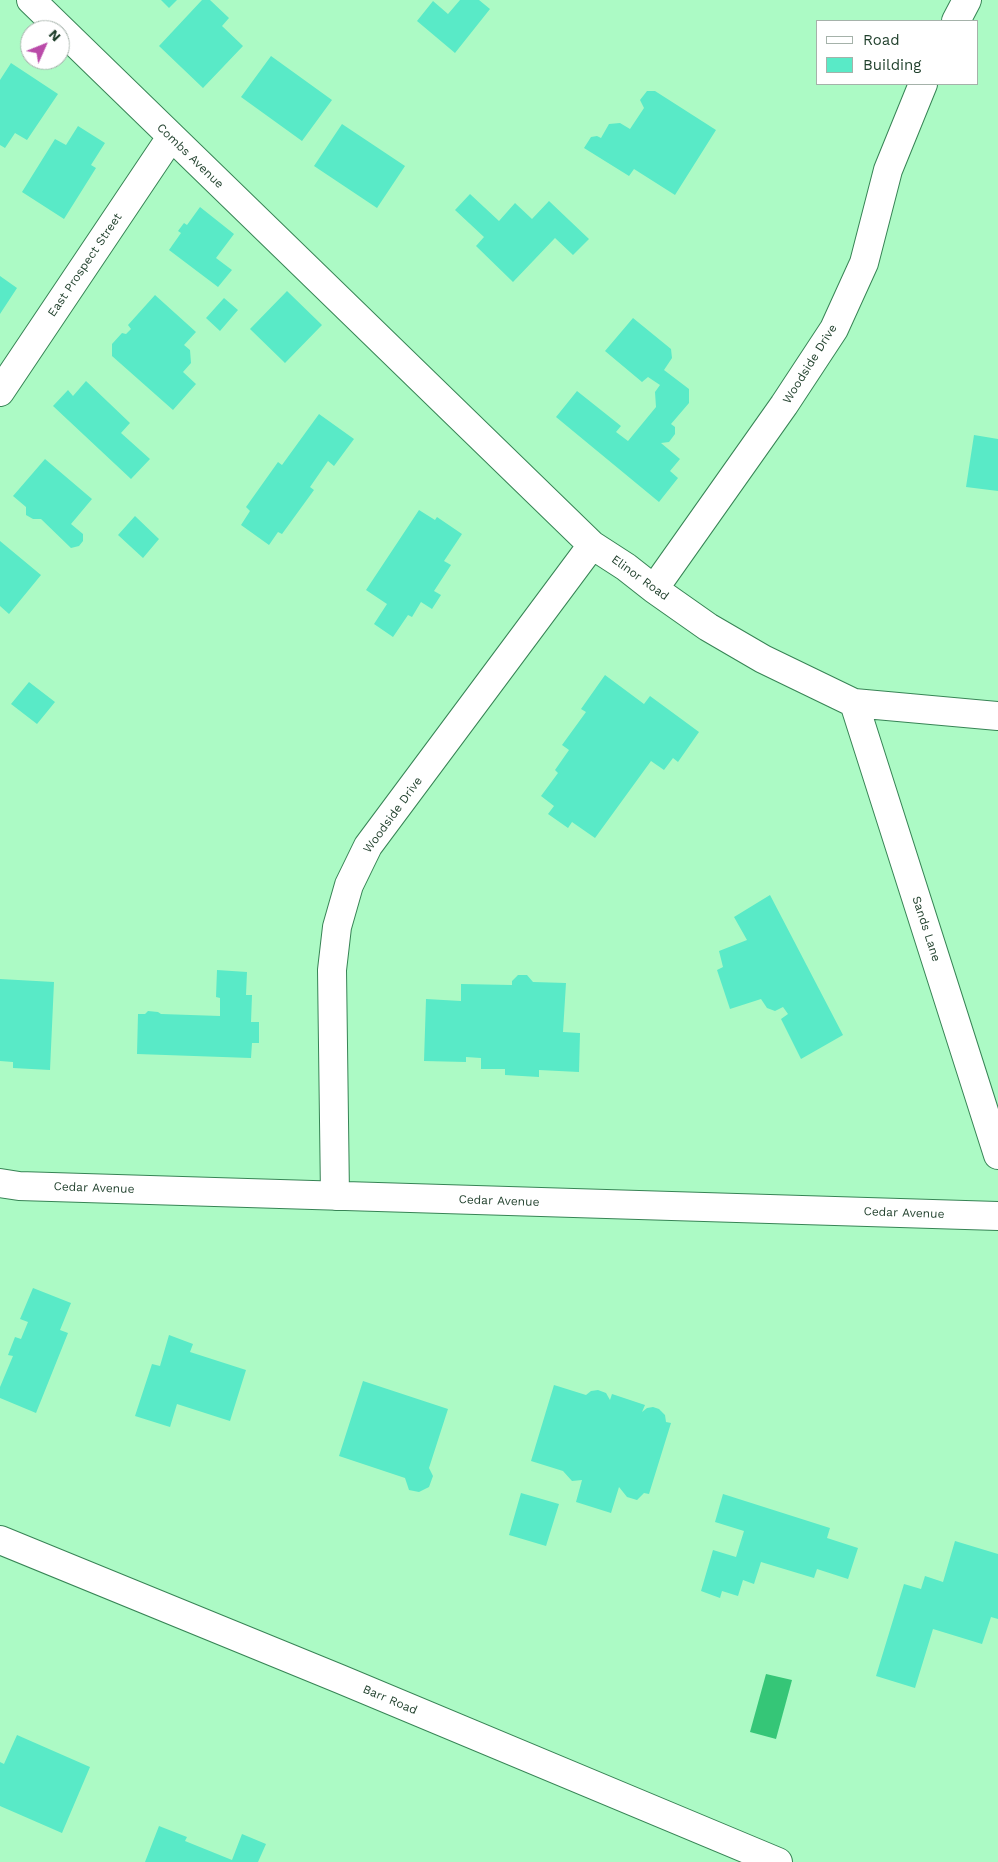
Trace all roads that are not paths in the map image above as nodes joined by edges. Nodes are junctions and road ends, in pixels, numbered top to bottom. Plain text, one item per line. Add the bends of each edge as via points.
1 (31, 0) edge
2 (967, 0) edge
3 (957, 20) edge
4 (923, 85) edge
5 (171, 137) junction
6 (351, 312) joint
7 (0, 392) edge
8 (592, 545) junction
9 (654, 590) junction
10 (854, 703) junction
11 (998, 716) edge
12 (998, 1155) edge
13 (0, 1183) edge
14 (335, 1196) junction
15 (998, 1216) edge
16 (0, 1540) edge
17 (778, 1862) edge

1 - 5 street, Combs Avenue
2 - 3 street
4 - 9 street, Woodside Drive via 888,170 864,263 834,329
5 - 6 street, Combs Avenue
5 - 7 street, East Prospect Street
6 - 8 street, Elinor Road
8 - 9 street, Elinor Road via 626,566
8 - 14 street, Woodside Drive via 368,846 349,885 337,926 332,970
9 - 10 street, Elinor Road via 763,659
10 - 11 street, Elinor Road
10 - 12 street, Sands Lane
13 - 14 street, Cedar Avenue
14 - 15 street, Cedar Avenue
16 - 17 street, Barr Road

